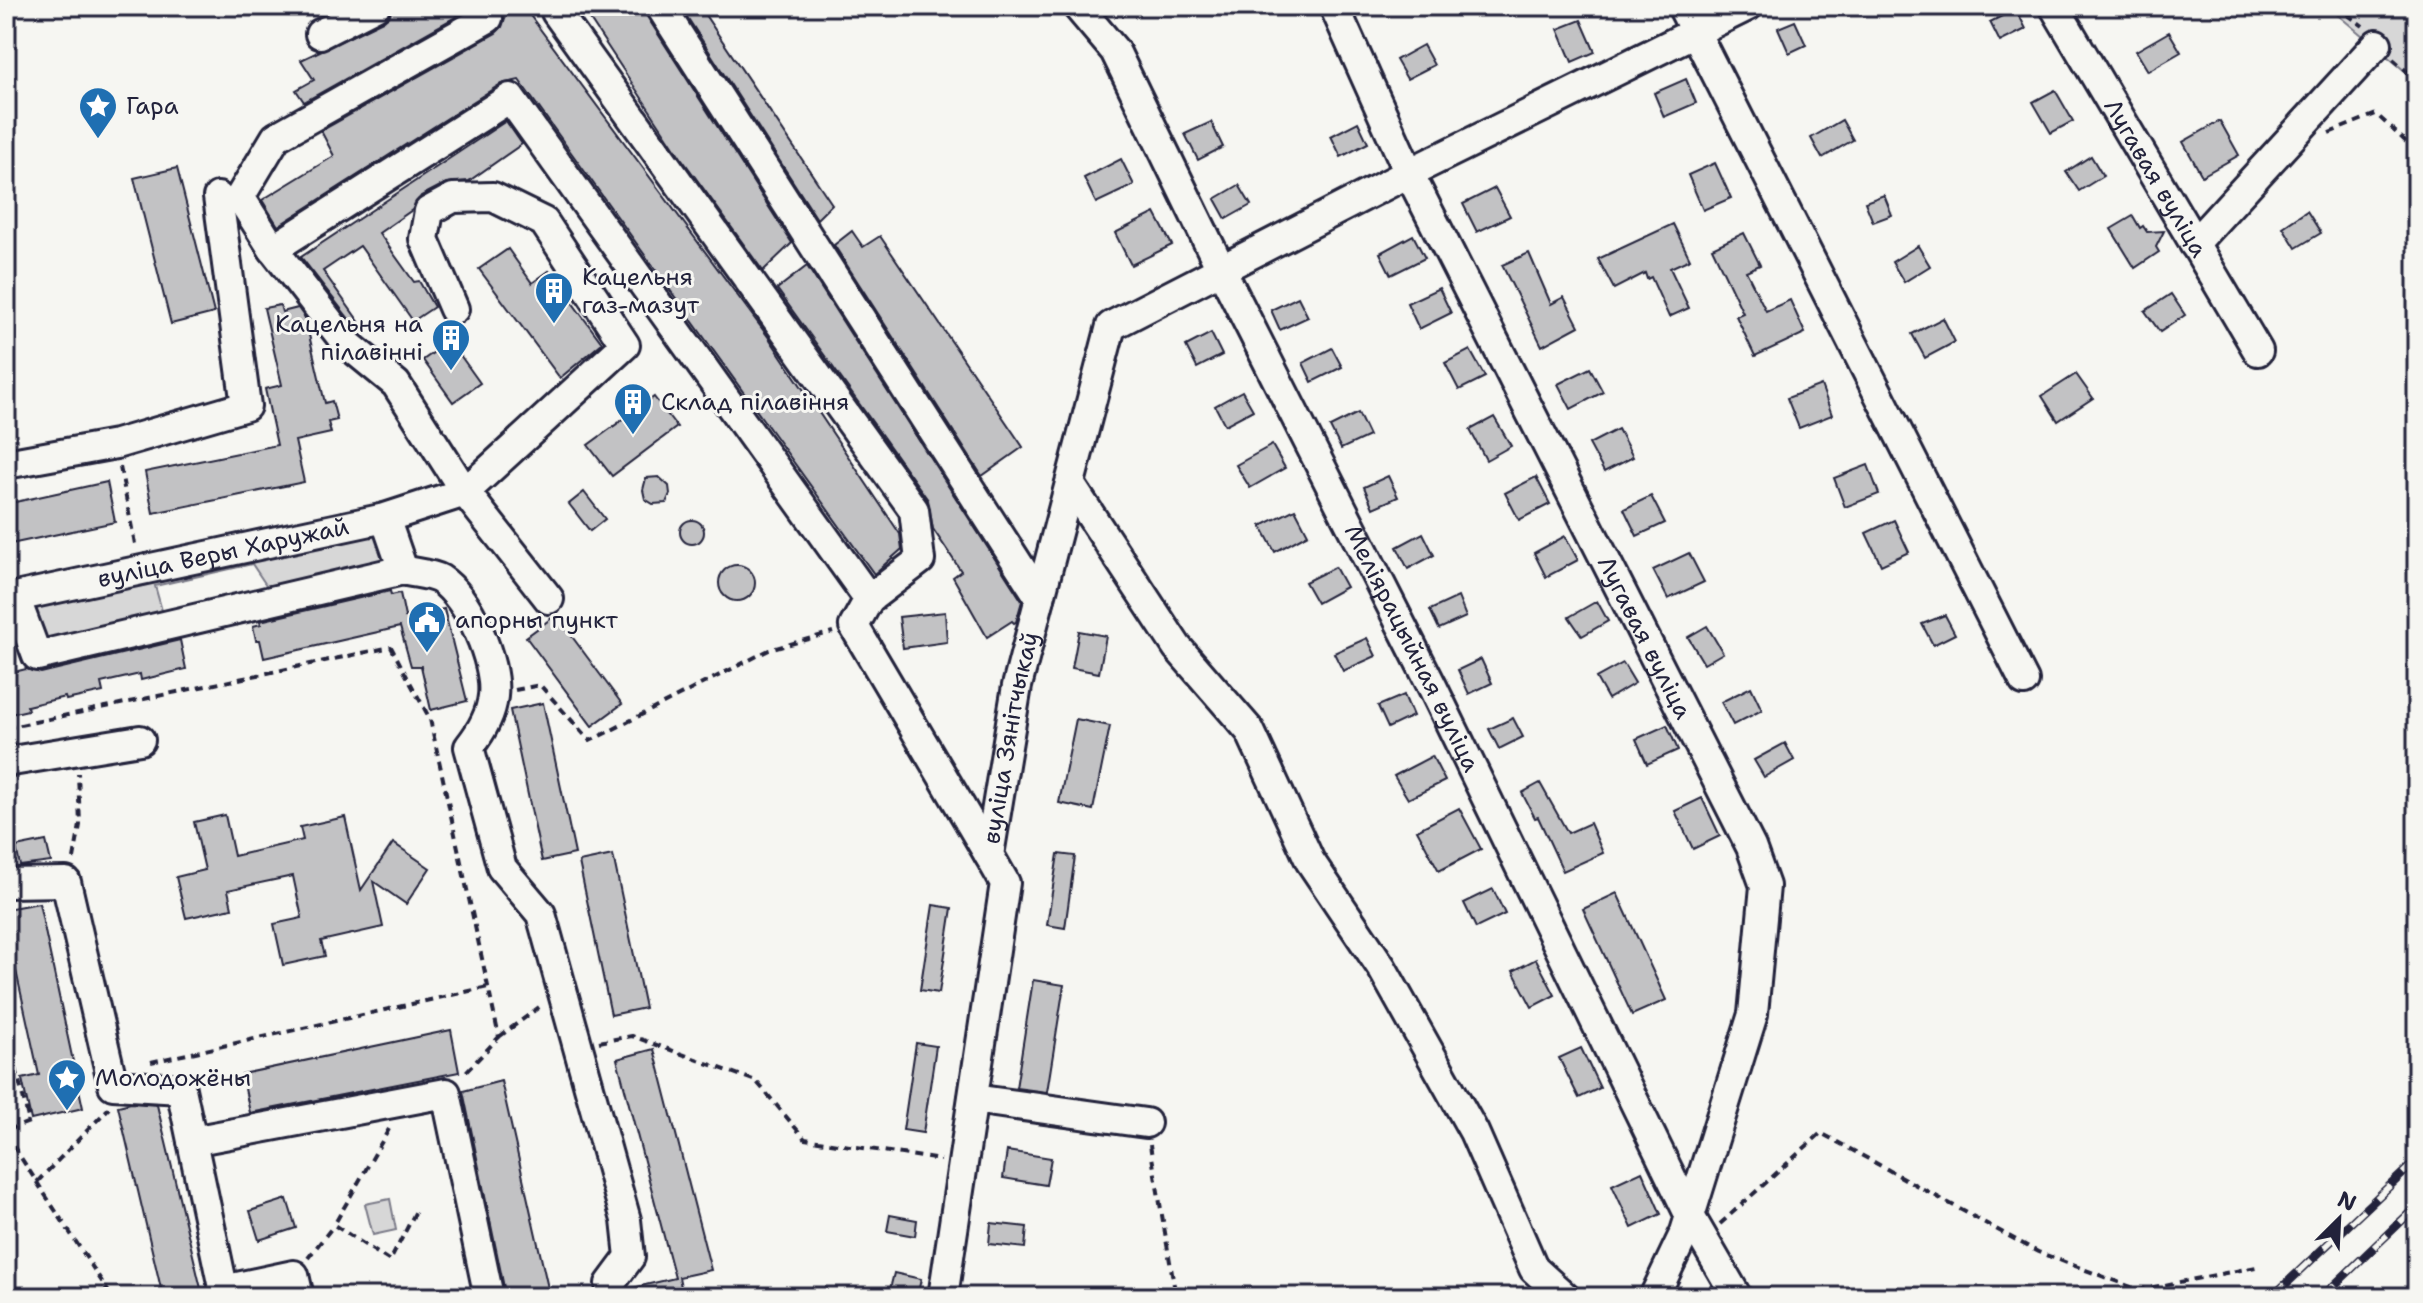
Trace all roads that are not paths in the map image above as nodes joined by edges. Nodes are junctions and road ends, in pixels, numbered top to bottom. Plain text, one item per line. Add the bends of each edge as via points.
1 (375, 6) edge
2 (480, 6) edge
3 (660, 6) edge
4 (1077, 6) edge
5 (1334, 6) edge
6 (1682, 6) edge
7 (1748, 6) edge
8 (2054, 6) edge
9 (556, 12) dead end
10 (1695, 31) junction
11 (320, 34) dead end
12 (2377, 44) dead end
13 (1409, 173) junction
14 (218, 197) dead end
15 (2194, 244) junction
16 (273, 249) junction
17 (1221, 269) junction
18 (454, 309) dead end
19 (2258, 351) dead end
20 (6, 464) edge
21 (1070, 484) junction
22 (465, 492) junction
23 (385, 518) junction
24 (403, 570) junction
25 (10, 598) edge
26 (1040, 598) junction
27 (549, 599) dead end
28 (869, 599) junction
29 (2024, 681) dead end
30 (140, 740) dead end
31 (6, 762) edge
32 (989, 855) junction
33 (6, 883) edge
34 (973, 1099) junction
35 (1146, 1123) road end
36 (192, 1141) junction
37 (1697, 1227) junction
38 (297, 1286) edge
39 (224, 1294) edge
40 (489, 1297) edge
41 (612, 1297) edge
42 (943, 1297) edge
43 (1565, 1297) edge
44 (1654, 1297) edge
45 (1737, 1297) edge

1 - 11 street
2 - 16 street via 488,18 276,137 240,197
3 - 26 street
4 - 17 street, Меліярацыйная вуліца via 1115,51
5 - 13 street, Лугавая вуліца
6 - 10 street
7 - 10 street
8 - 15 street, Лугавая вуліца
9 - 28 street via 914,510 920,560
10 - 13 street
10 - 29 street
12 - 15 street
13 - 17 street
13 - 37 street, Лугавая вуліца via 1751,847 1765,886 1753,1014
14 - 20 street via 246,406 116,444
15 - 19 street, Лугавая вуліца
16 - 22 street via 346,343 396,384
16 - 28 street via 510,98
17 - 21 street, вуліца Зянітчыкаў via 1111,326
17 - 37 street, Меліярацыйная вуліца
18 - 22 street via 424,239 429,211 453,198 493,197 544,222 625,345
21 - 26 street, вуліца Зянітчыкаў
21 - 43 street via 1177,647 1250,731 1310,861 1382,968 1474,1132 1534,1269
22 - 23 street, вуліца Веры Харужай
22 - 27 street
23 - 24 street
23 - 25 street, вуліца Веры Харужай
24 - 25 street via 37,656
24 - 41 street via 439,578 465,603 485,645 493,695 483,729 469,747 502,868 541,914 626,1220 630,1257 610,1284
26 - 32 street, вуліца Зянітчыкаў via 1017,686
28 - 32 street via 854,626
30 - 31 street
32 - 34 street, вуліца Зянітчыкаў via 1005,883
33 - 36 street via 66,882 115,1078 181,1089
34 - 35 street
34 - 42 street, вуліца Зянітчыкаў
36 - 39 street
36 - 40 street via 446,1093
37 - 44 street, Лугавая вуліца
37 - 45 street, Меліярацыйная вуліца
38 - 39 street

